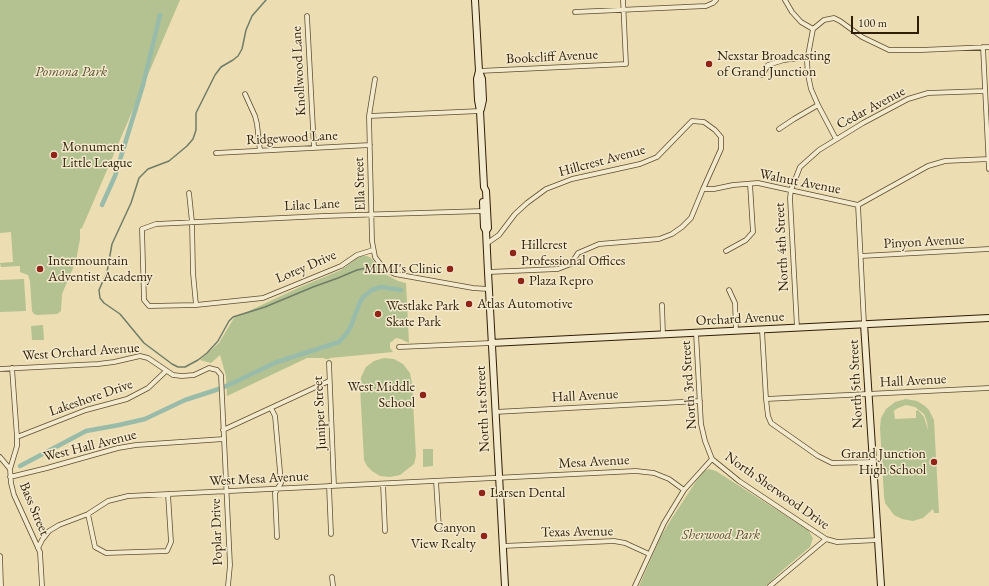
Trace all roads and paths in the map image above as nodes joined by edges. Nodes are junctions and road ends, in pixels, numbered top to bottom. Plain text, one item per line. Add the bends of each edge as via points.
1 (475, 0) edge
2 (623, 0) edge
3 (716, 0) edge
4 (785, 0) edge
5 (623, 9) junction
6 (575, 12) dead end
7 (307, 16) dead end
8 (813, 29) junction
9 (983, 47) junction
10 (989, 47) edge
11 (808, 57) junction
12 (479, 71) junction
13 (762, 75) dead end
14 (375, 79) dead end
15 (985, 91) junction
16 (245, 94) dead end
17 (818, 105) junction
18 (480, 111) junction
19 (369, 116) junction
20 (779, 129) dead end
21 (836, 139) junction
22 (370, 145) junction
23 (314, 148) junction
24 (260, 151) junction
25 (216, 153) dead end
26 (989, 159) edge
27 (989, 169) edge
28 (750, 184) junction
29 (484, 187) junction
30 (703, 190) junction
31 (791, 190) junction
32 (189, 193) dead end
33 (858, 205) junction
34 (483, 211) junction
35 (372, 214) junction
36 (192, 222) junction
37 (486, 231) junction
38 (486, 244) junction
39 (373, 250) junction
40 (989, 250) edge
41 (726, 251) dead end
42 (861, 256) junction
43 (488, 272) junction
44 (488, 289) junction
45 (729, 290) dead end
46 (144, 300) joint
47 (196, 305) junction
48 (662, 305) dead end
49 (989, 318) edge
50 (864, 324) junction
51 (797, 328) junction
52 (762, 330) junction
53 (736, 331) junction
54 (696, 333) junction
55 (663, 334) junction
56 (491, 343) junction
57 (399, 347) dead end
58 (329, 363) dead end
59 (12, 368) junction
60 (0, 369) edge
61 (166, 371) junction
62 (329, 381) junction
63 (221, 382) joint
64 (989, 388) edge
65 (868, 394) junction
66 (766, 400) junction
67 (700, 401) junction
68 (271, 408) junction
69 (495, 412) junction
70 (223, 430) junction
71 (17, 437) junction
72 (224, 439) junction
73 (0, 458) edge
74 (712, 459) junction
75 (873, 462) junction
76 (10, 469) junction
77 (10, 477) junction
78 (499, 478) junction
79 (436, 481) junction
80 (383, 484) junction
81 (329, 486) junction
82 (334, 486) junction
83 (277, 489) junction
84 (684, 490) junction
85 (226, 491) junction
86 (168, 494) junction
87 (88, 514) junction
88 (439, 528) dead end
89 (385, 531) dead end
90 (331, 534) dead end
91 (277, 537) dead end
92 (826, 540) junction
93 (878, 540) junction
94 (503, 546) junction
95 (38, 548) junction
96 (648, 554) junction
97 (0, 556) edge
98 (332, 577) dead end
99 (2, 586) edge
100 (42, 586) edge
101 (228, 586) edge
102 (333, 586) edge
103 (505, 586) edge
104 (635, 586) edge
105 (770, 586) edge
106 (881, 586) edge

1 - 12 street, North 1st Street
2 - 5 street
3 - 5 street via 706,6
4 - 8 street via 796,17
5 - 6 street
5 - 12 street, Bookcliff Avenue via 626,64
7 - 23 street, Knollwood Lane
8 - 9 street via 824,20 834,18 862,37 889,50
8 - 11 street
9 - 10 street
9 - 15 street
11 - 13 street via 768,65
11 - 17 street via 808,75
12 - 18 street, North 1st Street via 483,100
14 - 19 street, Ella Street
15 - 21 street, Cedar Avenue via 928,93 908,99
15 - 26 street
16 - 24 street via 258,124
17 - 20 street
17 - 21 street
18 - 19 street
18 - 29 street, North 1st Street
19 - 22 street, Ella Street
21 - 31 street, Cedar Avenue via 800,167
22 - 23 street, Ridgewood Lane
22 - 35 street, Ella Street
23 - 24 street, Ridgewood Lane
24 - 25 street, Ridgewood Lane
26 - 27 street
26 - 33 street, Walnut Avenue via 946,161 928,166
28 - 30 street, Walnut Avenue
28 - 31 street, Walnut Avenue via 758,183
28 - 41 street via 753,232 746,240
29 - 34 street, North 1st Street
29 - 37 street, North 1st Street via 488,228
30 - 38 street, Hillcrest Avenue via 721,149 721,137 704,122 692,121 657,157 640,164 572,179 546,189 527,203 499,235
30 - 43 street via 691,218 682,228 659,239 599,244 578,253 571,264 558,269
31 - 33 street, Walnut Avenue
31 - 51 street, North 4th Street
32 - 36 street
33 - 42 street, North 5th Street
34 - 35 street, Lilac Lane
34 - 37 street, North 1st Street
35 - 36 street, Lilac Lane
35 - 39 street, Ella Street
36 - 46 street, Lilac Lane via 156,224 142,229
36 - 47 street
37 - 38 street, North 1st Street
38 - 43 street, North 1st Street
39 - 44 street via 379,264 395,274
39 - 47 street, Lorey Drive via 263,298
40 - 42 street, Pinyon Avenue
42 - 50 street, North 5th Street
43 - 44 street, North 1st Street
44 - 56 street, North 1st Street
45 - 53 street via 735,302
46 - 47 street, Lorey Drive via 149,306
48 - 55 street
49 - 50 street, Orchard Avenue
50 - 51 street, Orchard Avenue
50 - 65 street, North 5th Street
51 - 52 street, Orchard Avenue
52 - 53 street, Orchard Avenue
52 - 66 street
53 - 54 street, Orchard Avenue
54 - 55 street, Orchard Avenue
54 - 67 street, North 3rd Street
55 - 56 street, Orchard Avenue
56 - 57 street
56 - 69 street, North 1st Street
58 - 62 street, Juniper Street
59 - 60 street, West Orchard Avenue
59 - 61 street, West Orchard Avenue via 103,363 140,356 148,358
59 - 71 street, Bass Street
61 - 63 street, West Orchard Avenue via 182,376 194,375 209,368 217,370 221,375
61 - 71 street, Lakeshore Drive via 148,388 127,399 86,410
62 - 68 street
62 - 82 street, Juniper Street
63 - 70 street, Poplar Drive
64 - 65 street, Hall Avenue
65 - 66 street, Hall Avenue
65 - 75 street, North 5th Street
66 - 75 street via 771,423 818,456 832,463
67 - 69 street, Hall Avenue
67 - 74 street, North 3rd Street via 701,424
68 - 70 street
68 - 83 street via 275,416 281,483
69 - 78 street, North 1st Street
70 - 72 street, Poplar Drive
71 - 76 street, Bass Street
72 - 77 street, West Hall Avenue via 118,448
72 - 85 street, Poplar Drive
73 - 76 street
74 - 84 street
74 - 92 street, North Sherwood Drive via 739,481
75 - 93 street, North 5th Street
76 - 77 street, Bass Street
77 - 95 street, Bass Street via 14,495
78 - 79 street, West Mesa Avenue
78 - 84 street, Mesa Avenue via 636,471 654,473 669,479
78 - 94 street, North 1st Street
79 - 80 street, West Mesa Avenue
79 - 88 street
80 - 82 street, West Mesa Avenue
80 - 89 street
81 - 82 street, West Mesa Avenue
81 - 83 street, West Mesa Avenue
81 - 90 street
83 - 85 street, West Mesa Avenue
83 - 91 street
84 - 96 street
85 - 86 street, West Mesa Avenue
85 - 101 street, Poplar Drive via 230,565
86 - 87 street, West Mesa Avenue via 118,498 100,505
86 - 87 street via 171,542 167,550 106,553 95,547
87 - 95 street, West Mesa Avenue via 49,531
92 - 93 street, North Sherwood Drive
92 - 105 street
93 - 106 street, North 5th Street
94 - 96 street, Texas Avenue via 614,541 625,543
94 - 103 street, North 1st Street
95 - 100 street, Bass Street via 41,557
96 - 104 street
97 - 99 street
98 - 102 street

